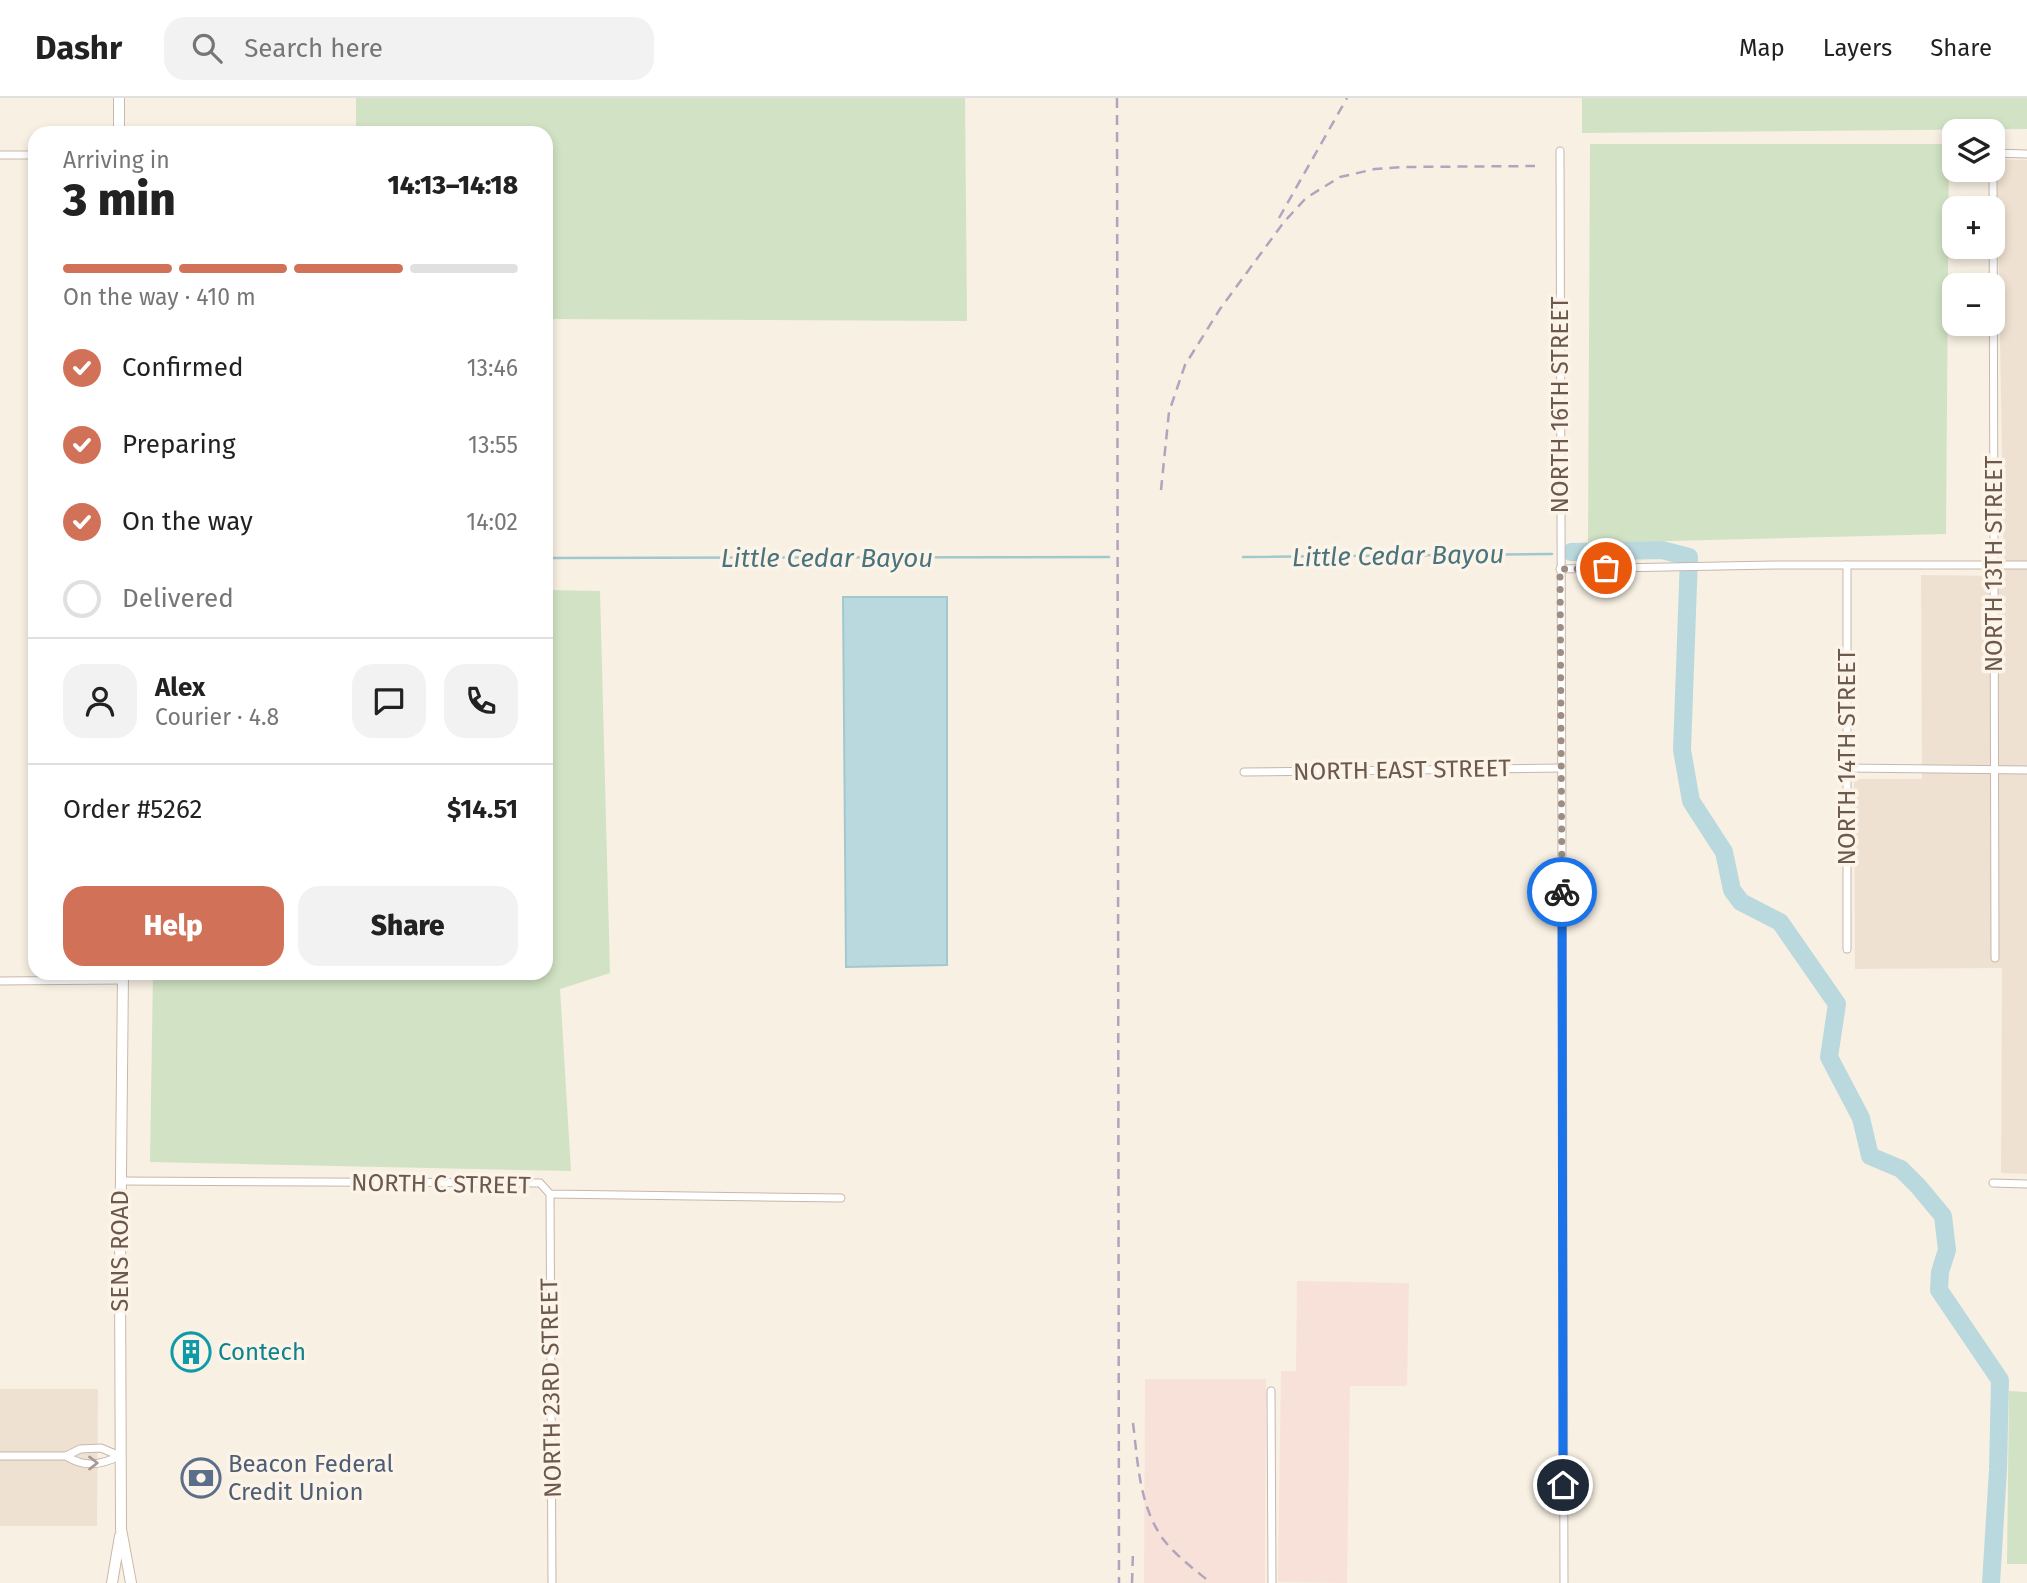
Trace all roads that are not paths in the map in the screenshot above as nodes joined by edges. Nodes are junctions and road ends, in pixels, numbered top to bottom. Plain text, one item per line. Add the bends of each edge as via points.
1 (119, 98) edge
2 (119, 126) edge
3 (1560, 151) dead end
4 (2005, 153) edge
5 (2027, 154) edge
6 (0, 155) edge
7 (28, 155) edge
8 (1993, 182) edge
9 (1847, 565) junction
10 (1994, 565) junction
11 (2027, 565) edge
12 (1560, 569) junction
13 (1561, 768) junction
14 (1847, 768) junction
15 (1995, 769) junction
16 (2027, 770) edge
17 (1244, 772) dead end
18 (1847, 949) dead end
19 (1995, 958) dead end
20 (31, 980) edge
21 (123, 980) edge
22 (0, 981) edge
23 (120, 1181) junction
24 (1993, 1183) dead end
25 (2027, 1184) edge
26 (550, 1194) junction
27 (841, 1198) dead end
28 (1270, 1391) dead end
29 (0, 1456) edge
30 (66, 1456) junction
31 (120, 1457) junction
32 (121, 1530) junction
33 (112, 1578) edge
34 (131, 1578) edge
35 (552, 1583) edge
36 (1272, 1583) edge
37 (1564, 1583) edge

1 - 2 main road
3 - 12 street, NORTH 16TH STREET
4 - 5 street
6 - 7 street
8 - 10 street, NORTH 13TH STREET
9 - 10 street
9 - 12 street
9 - 14 street, NORTH 14TH STREET
10 - 11 street
10 - 15 street, NORTH 13TH STREET
12 - 13 street, NORTH 16TH STREET
13 - 17 street, NORTH EAST STREET
13 - 37 street, NORTH 16TH STREET
14 - 15 street
14 - 18 street, NORTH 14TH STREET
15 - 16 street
15 - 19 street, NORTH 13TH STREET
20 - 22 street
21 - 23 main road, SENS ROAD
23 - 26 street, NORTH C STREET via 540,1183
23 - 31 main road, SENS ROAD
24 - 25 street
26 - 27 street, NORTH C STREET
26 - 35 street, NORTH 23RD STREET
28 - 36 street
29 - 30 street
30 -> 31 street via 101,1465
30 - 31 street via 80,1449 101,1448
31 - 32 main road, SENS ROAD
32 - 33 main road
32 - 34 main road
33 - 34 main road

